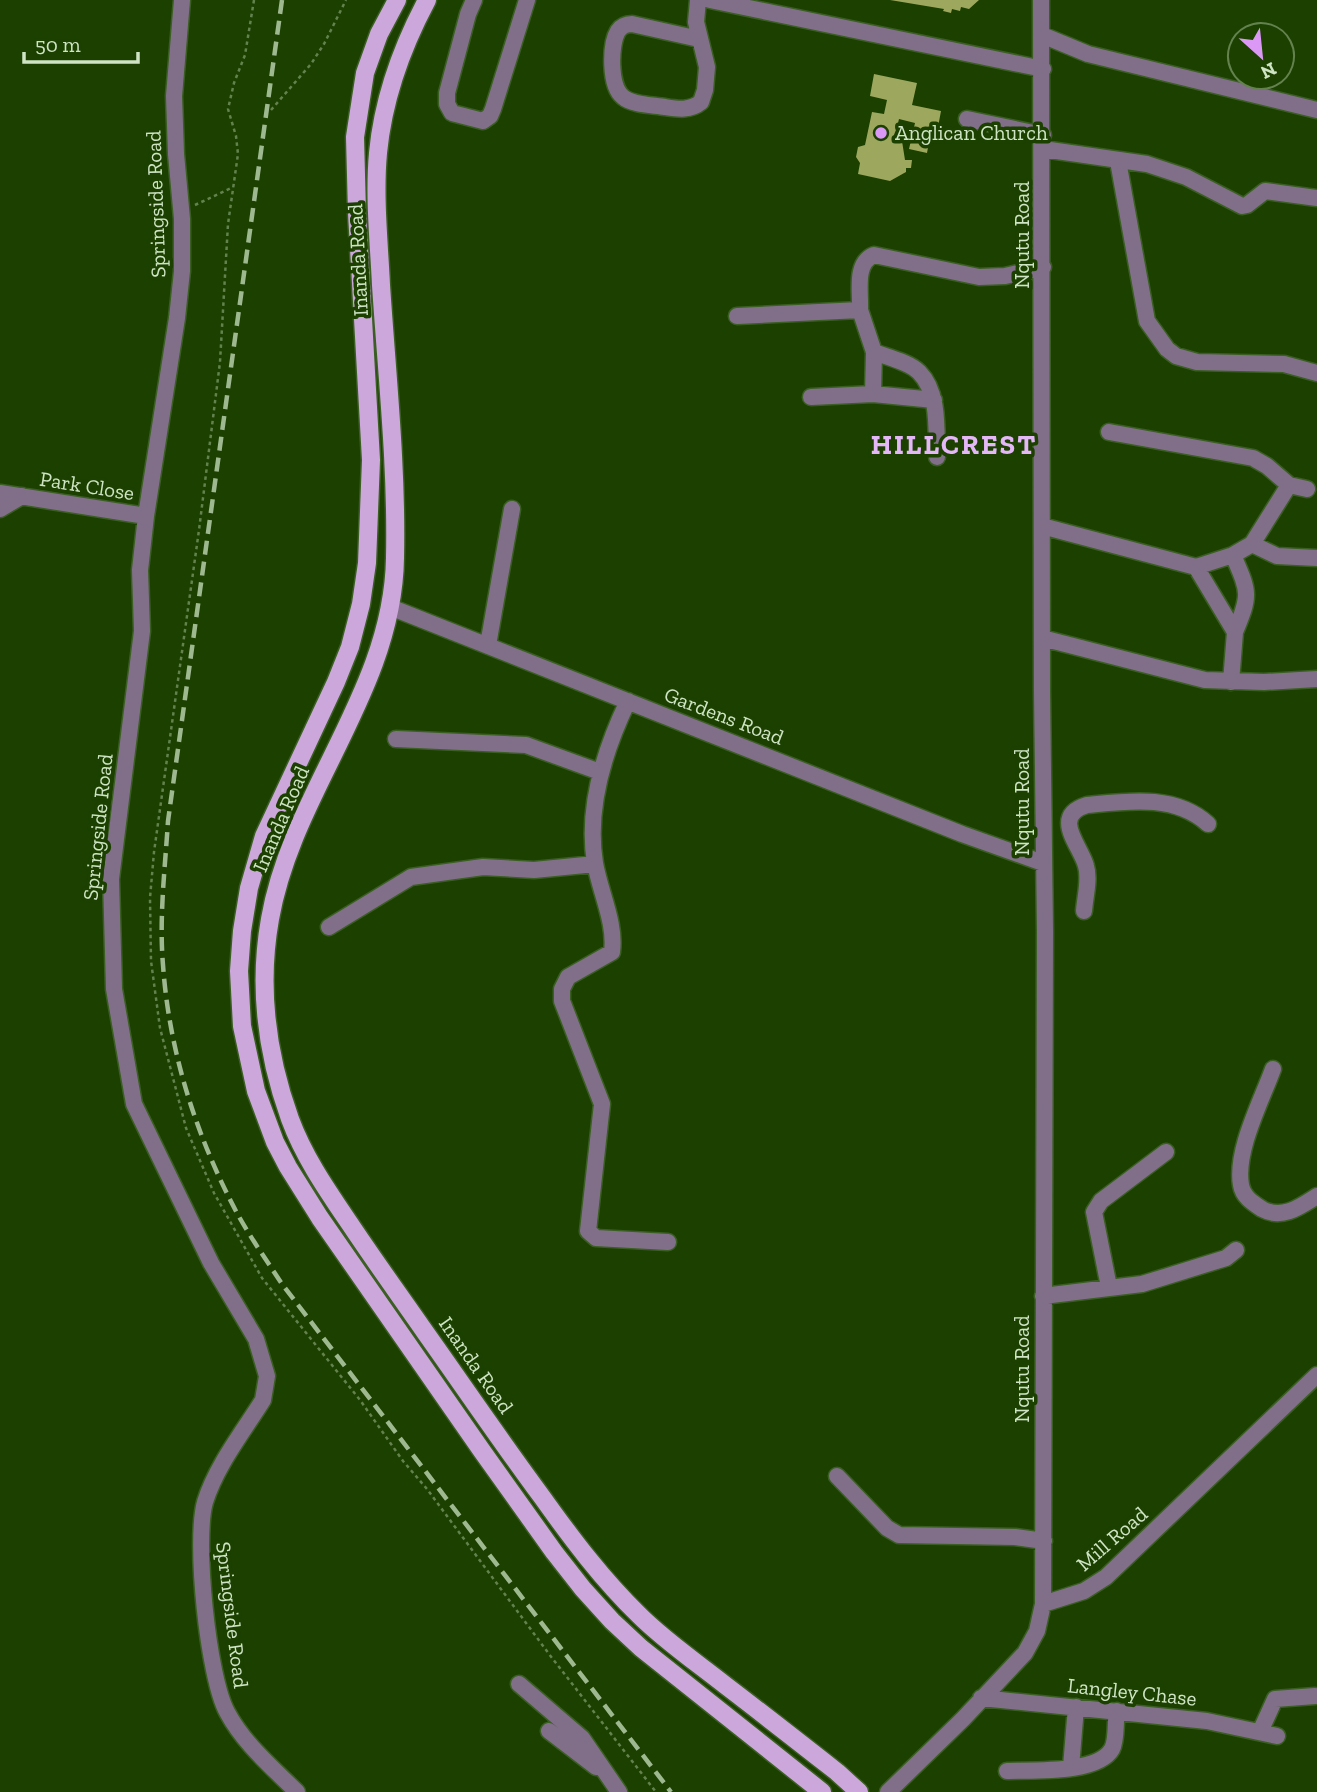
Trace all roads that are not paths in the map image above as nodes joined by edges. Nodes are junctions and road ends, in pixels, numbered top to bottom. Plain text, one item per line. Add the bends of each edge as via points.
1 (182, 0) edge
2 (397, 0) edge
3 (427, 0) edge
4 (474, 0) edge
5 (526, 0) edge
6 (698, 0) edge
7 (710, 0) edge
8 (1041, 0) edge
9 (1042, 35) junction
10 (699, 39) junction
11 (1043, 69) junction
12 (1317, 110) edge
13 (967, 120) dead end
14 (1043, 142) junction
15 (1118, 161) junction
16 (1317, 198) edge
17 (1043, 267) junction
18 (860, 310) junction
19 (737, 316) dead end
20 (874, 352) junction
21 (1317, 373) edge
22 (873, 394) junction
23 (811, 397) dead end
24 (933, 400) junction
25 (1109, 432) dead end
26 (937, 457) dead end
27 (1289, 485) junction
28 (1307, 489) dead end
29 (0, 493) edge
30 (22, 496) junction
31 (0, 509) edge
32 (512, 509) dead end
33 (146, 516) junction
34 (1042, 526) junction
35 (1252, 544) junction
36 (1233, 555) junction
37 (1317, 558) edge
38 (1196, 567) junction
39 (390, 607) junction
40 (1235, 632) junction
41 (1042, 638) junction
42 (488, 646) junction
43 (1317, 679) edge
44 (1231, 682) junction
45 (628, 701) junction
46 (396, 739) dead end
47 (600, 772) junction
48 (1043, 817) junction
49 (1065, 824) junction
50 (1208, 824) dead end
51 (1043, 863) junction
52 (595, 864) junction
53 (1084, 911) dead end
54 (329, 927) dead end
55 (1273, 1069) dead end
56 (1166, 1152) dead end
57 (1317, 1196) edge
58 (668, 1242) dead end
59 (1236, 1250) dead end
60 (1109, 1287) junction
61 (1043, 1296) junction
62 (1317, 1375) edge
63 (837, 1476) dead end
64 (1044, 1541) junction
65 (1043, 1604) junction
66 (519, 1684) dead end
67 (1315, 1696) dead end
68 (981, 1698) junction
69 (1076, 1707) junction
70 (1117, 1711) junction
71 (549, 1731) dead end
72 (1260, 1732) junction
73 (1277, 1736) dead end
74 (1071, 1768) junction
75 (1007, 1771) dead end
76 (609, 1777) junction
77 (297, 1792) edge
78 (619, 1792) edge
79 (822, 1792) edge
80 (859, 1792) edge
81 (888, 1792) edge

1 - 33 street, Springside Road via 174,96 182,271
2 - 79 main road, Inanda Road via 365,73 355,137 371,460 367,563 350,647 264,836 249,888 239,971 242,1026 256,1091 275,1142 305,1196 583,1589 642,1648
3 - 39 main road, Inanda Road via 398,65 378,152 379,254 394,510
4 - 5 street via 447,104 452,113 483,121 493,109
6 - 10 street
7 - 11 street
8 - 9 street, Nqutu Road
9 - 11 street, Nqutu Road
9 - 12 street via 1088,54
10 - 10 street via 707,67 698,105 667,107 630,101 619,93 611,72 622,27 632,24
11 - 14 street, Nqutu Road
13 - 14 street
14 - 15 street via 1069,154
14 - 17 street, Nqutu Road
15 - 16 street via 1175,172 1242,206 1265,191
15 - 21 street via 1147,321 1167,349 1197,362 1284,364
17 - 18 street via 979,277 874,255 861,268
17 - 34 street, Nqutu Road
18 - 19 street
18 - 20 street
20 - 22 street
20 - 24 street via 918,371
22 - 23 street
22 - 24 street
24 - 26 street
25 - 27 street via 1253,458
27 - 28 street
27 - 35 street
29 - 30 street, Park Close
30 - 31 street, Park Close
30 - 33 street, Park Close
32 - 42 street
33 - 77 street, Springside Road via 140,570 142,631 111,879 114,989 134,1104 264,1362 263,1400 204,1503 201,1566 222,1702 243,1738
34 - 38 street
34 - 41 street, Nqutu Road
35 - 36 street
35 - 37 street via 1277,556
36 - 38 street
36 - 40 street via 1248,600
38 - 40 street
39 - 42 street, Gardens Road
39 - 80 main road, Inanda Road via 358,707 284,864 269,922 266,1013 275,1072 291,1123 318,1179 592,1566 648,1624
40 - 44 street
41 - 44 street via 1205,680
41 - 48 street, Nqutu Road
42 - 45 street, Gardens Road
43 - 44 street
45 - 47 street
45 - 51 street, Gardens Road
46 - 47 street via 526,745
47 - 52 street via 591,831
48 - 49 street
48 - 51 street, Nqutu Road
49 - 50 street via 1082,806 1150,801 1181,807
49 - 53 street via 1087,870
51 - 61 street, Nqutu Road
52 - 54 street via 534,870 484,867 411,877
52 - 58 street via 614,940 612,953 568,977 562,989 562,1001 602,1104 588,1231 596,1238
55 - 57 street via 1247,1139 1241,1187 1249,1201 1268,1212 1286,1213
56 - 60 street via 1101,1201 1094,1212
59 - 60 street via 1226,1258 1142,1284
60 - 61 street
61 - 64 street, Nqutu Road
62 - 65 street, Mill Road via 1106,1577 1084,1591
63 - 64 street via 899,1535
64 - 65 street, Nqutu Road
65 - 68 street via 1037,1631 1025,1653
66 - 76 street via 582,1738
67 - 72 street via 1275,1699
68 - 69 street, Langley Chase
68 - 81 street
69 - 70 street, Langley Chase
69 - 74 street
70 - 72 street, Langley Chase
70 - 74 street via 1112,1749 1098,1762
71 - 76 street
72 - 73 street, Langley Chase
74 - 75 street
76 - 78 street

